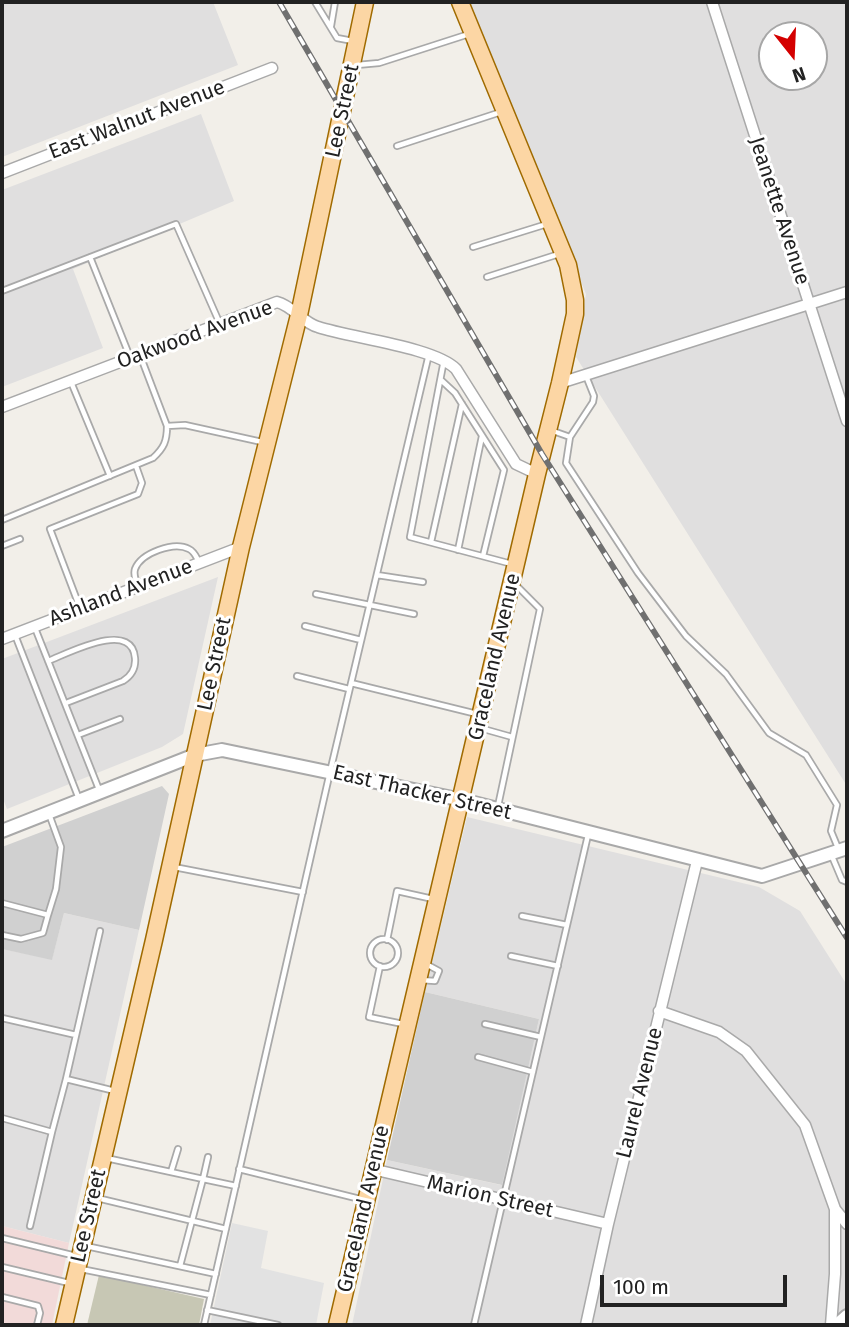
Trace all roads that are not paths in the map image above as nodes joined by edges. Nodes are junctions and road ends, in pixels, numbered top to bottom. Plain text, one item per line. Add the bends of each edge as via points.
1 (315, 2) edge
2 (335, 2) edge
3 (365, 2) edge
4 (460, 2) edge
5 (712, 2) edge
6 (331, 27) junction
7 (473, 33) junction
8 (357, 41) junction
9 (352, 65) junction
10 (272, 68) dead end
11 (505, 111) junction
12 (397, 146) dead end
13 (2, 173) edge
14 (551, 223) junction
15 (472, 247) dead end
16 (563, 252) junction
17 (90, 257) junction
18 (487, 277) dead end
19 (2, 291) edge
20 (847, 292) edge
21 (810, 304) junction
22 (299, 315) junction
23 (220, 324) junction
24 (429, 354) junction
25 (135, 356) junction
26 (444, 360) junction
27 (586, 375) junction
28 (440, 380) junction
29 (71, 381) junction
30 (560, 383) junction
31 (462, 403) junction
32 (2, 407) edge
33 (847, 421) edge
34 (167, 426) junction
35 (549, 429) junction
36 (482, 435) junction
37 (570, 437) junction
38 (269, 443) junction
39 (136, 466) junction
40 (537, 474) junction
41 (110, 476) junction
42 (2, 520) edge
43 (20, 539) dead end
44 (431, 542) junction
45 (2, 546) edge
46 (241, 547) junction
47 (458, 550) junction
48 (483, 556) junction
49 (199, 563) junction
50 (514, 573) junction
51 (377, 575) junction
52 (423, 582) dead end
53 (138, 587) junction
54 (316, 594) dead end
55 (370, 604) junction
56 (80, 609) junction
57 (414, 614) dead end
58 (305, 626) dead end
59 (34, 627) junction
60 (15, 634) junction
61 (2, 639) edge
62 (361, 640) junction
63 (48, 661) junction
64 (297, 676) dead end
65 (350, 686) junction
66 (66, 703) junction
67 (120, 719) dead end
68 (480, 721) junction
69 (78, 735) junction
70 (512, 737) junction
71 (195, 755) junction
72 (330, 772) junction
73 (100, 793) junction
74 (462, 800) junction
75 (80, 801) junction
76 (497, 809) junction
77 (49, 813) junction
78 (2, 831) edge
79 (589, 833) junction
80 (839, 851) edge
81 (697, 861) junction
82 (170, 866) junction
83 (847, 881) edge
84 (303, 892) junction
85 (438, 900) junction
86 (2, 903) edge
87 (48, 915) junction
88 (522, 916) dead end
89 (567, 925) junction
90 (100, 931) dead end
91 (2, 935) edge
92 (387, 940) junction
93 (511, 956) dead end
94 (380, 966) junction
95 (558, 966) junction
96 (659, 1011) junction
97 (2, 1018) edge
98 (485, 1024) dead end
99 (407, 1025) junction
100 (76, 1035) junction
101 (541, 1037) junction
102 (478, 1057) dead end
103 (533, 1072) junction
104 (66, 1079) junction
105 (118, 1091) junction
106 (2, 1118) edge
107 (52, 1132) junction
108 (178, 1149) dead end
109 (103, 1157) junction
110 (208, 1157) dead end
111 (239, 1169) junction
112 (372, 1169) junction
113 (171, 1172) junction
114 (203, 1179) junction
115 (236, 1186) junction
116 (93, 1198) junction
117 (365, 1200) junction
118 (503, 1200) junction
119 (835, 1209) junction
120 (191, 1222) junction
121 (608, 1224) junction
122 (847, 1224) edge
123 (30, 1226) dead end
124 (226, 1229) junction
125 (2, 1238) edge
126 (78, 1264) junction
127 (180, 1266) junction
128 (2, 1267) edge
129 (216, 1274) junction
130 (211, 1295) junction
131 (2, 1297) edge
132 (207, 1310) junction
133 (847, 1316) edge
134 (37, 1325) edge
135 (64, 1325) edge
136 (204, 1325) edge
137 (278, 1325) edge
138 (337, 1325) edge
139 (474, 1325) edge
140 (586, 1325) edge
141 (831, 1325) edge
142 (837, 1325) edge

1 - 6 lane
2 - 6 lane
3 - 8 main road, Lee Street
4 - 7 main road, Graceland Avenue
5 - 21 street, Jeanette Avenue
6 - 8 lane via 337,38
7 - 9 lane via 379,63
7 - 11 main road, Graceland Avenue
8 - 9 main road, Lee Street
9 - 22 main road, Lee Street
10 - 13 street, East Walnut Avenue
11 - 12 lane
11 - 14 main road, Graceland Avenue
14 - 15 lane
14 - 16 main road, Graceland Avenue
16 - 18 lane
16 - 30 main road, Graceland Avenue via 575,314
17 - 19 lane
17 - 23 lane via 176,224
17 - 25 lane
20 - 21 street
21 - 27 street
21 - 33 street, Jeanette Avenue
22 - 23 street, Oakwood Avenue via 277,302
22 - 24 street, Oakwood Avenue via 314,326
22 - 38 main road, Lee Street
23 - 25 street, Oakwood Avenue
24 - 26 street, Oakwood Avenue
24 - 51 lane
25 - 29 street, Oakwood Avenue
25 - 34 lane
26 - 28 lane
26 - 40 street, Oakwood Avenue via 456,369 516,464
27 - 30 street
27 - 37 lane via 593,402
28 - 31 lane
28 - 44 lane via 410,537
29 - 32 street, Oakwood Avenue
29 - 41 lane
30 - 35 main road, Graceland Avenue
31 - 36 lane
31 - 44 lane
34 - 38 lane via 186,425
34 - 39 lane via 163,449
35 - 37 lane
35 - 40 main road, Graceland Avenue
36 - 47 lane
36 - 48 lane via 504,470
37 - 80 lane via 566,463 638,573 686,636 726,674 769,733 806,755 837,805 831,831
38 - 46 main road, Lee Street
39 - 41 lane
39 - 56 lane via 142,482 138,494 50,529
40 - 50 main road, Graceland Avenue
41 - 42 lane
43 - 45 lane
44 - 47 lane
46 - 49 street, Ashland Avenue
46 - 71 main road, Lee Street
47 - 48 lane
48 - 50 lane
49 - 53 street, Ashland Avenue
49 - 53 lane via 187,547 169,547 136,566
50 - 68 main road, Graceland Avenue
50 - 70 lane via 540,609
51 - 52 lane
51 - 55 lane
53 - 56 street, Ashland Avenue
54 - 55 lane
55 - 57 lane
55 - 62 lane
56 - 59 street, Ashland Avenue
58 - 62 lane
59 - 60 street, Ashland Avenue
59 - 63 lane
60 - 61 street, Ashland Avenue
60 - 75 lane
62 - 65 lane
63 - 66 lane
63 - 66 lane via 107,639 118,639 135,654 130,676
64 - 65 lane
65 - 68 lane
65 - 72 lane
66 - 69 lane
67 - 69 lane
68 - 70 lane
68 - 74 main road, Graceland Avenue
69 - 73 lane
70 - 76 lane
71 - 72 street, East Thacker Street via 222,750
71 - 73 street, East Thacker Street
71 - 82 main road, Lee Street
72 - 74 street, East Thacker Street
72 - 84 lane
73 - 75 street, East Thacker Street
74 - 76 street, East Thacker Street
74 - 85 main road, Graceland Avenue
75 - 77 street, East Thacker Street
76 - 79 street, East Thacker Street
77 - 78 street, East Thacker Street
77 - 87 lane via 61,847
79 - 81 street, East Thacker Street
79 - 89 lane
80 - 81 street, East Thacker Street via 762,876
80 - 83 lane via 842,880
81 - 96 street, Laurel Avenue
82 - 84 lane
82 - 105 main road, Lee Street
84 - 111 lane
85 - 92 lane via 397,891
85 - 99 main road, Graceland Avenue
86 - 87 lane
87 - 91 lane via 43,933 21,940
88 - 89 lane
89 - 95 lane
90 - 100 lane
92 - 94 lane via 370,950
92 - 94 lane via 394,944 397,957 392,964
93 - 95 lane
94 - 99 lane via 369,1017
95 - 101 lane
96 - 119 street via 719,1032 746,1051 805,1125
96 - 121 street, Laurel Avenue
97 - 100 lane
98 - 101 lane
99 - 112 main road, Graceland Avenue
100 - 104 lane
101 - 103 lane
102 - 103 lane
103 - 118 lane
104 - 105 lane
104 - 107 lane
105 - 109 main road, Lee Street
106 - 107 lane
107 - 123 lane
108 - 113 lane
109 - 113 lane
109 - 116 main road, Lee Street
110 - 114 lane
111 - 115 lane
111 - 117 lane
112 - 117 main road, Graceland Avenue
112 - 118 street, Marion Street
113 - 114 lane
114 - 115 lane
114 - 120 lane
115 - 124 lane
116 - 120 lane
116 - 126 main road, Lee Street
117 - 138 main road, Graceland Avenue
118 - 121 street, Marion Street
118 - 139 lane
119 - 122 street
119 - 141 street
120 - 124 lane
120 - 127 lane
121 - 140 street, Laurel Avenue
124 - 129 lane
125 - 126 lane
126 - 127 lane
126 - 128 lane
126 - 130 lane
126 - 135 main road, Lee Street
127 - 129 lane
129 - 130 lane
130 - 132 lane
131 - 134 lane via 38,1307
132 - 136 lane
132 - 137 lane
133 - 142 street

